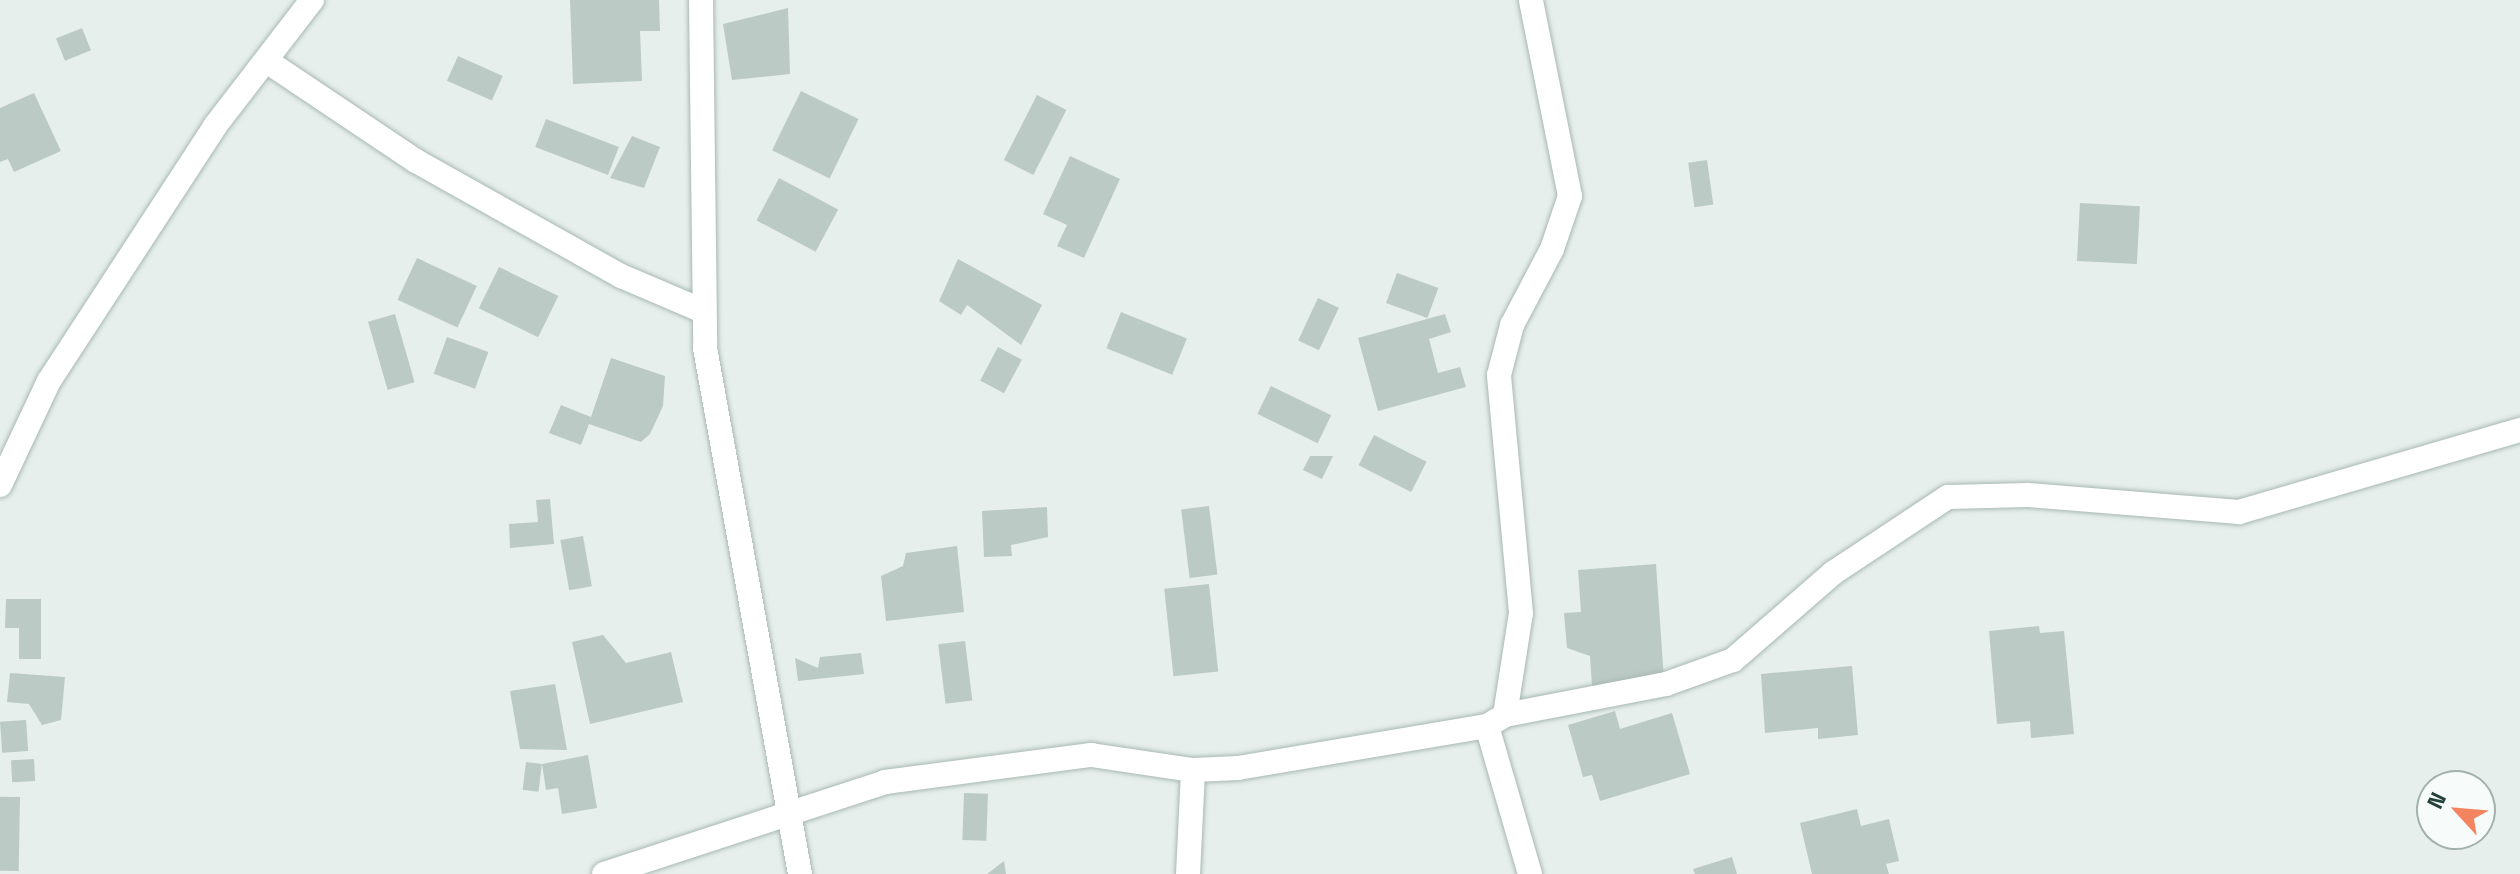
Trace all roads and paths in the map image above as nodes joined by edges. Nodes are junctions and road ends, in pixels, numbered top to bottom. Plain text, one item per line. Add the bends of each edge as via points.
1 (312, 0) edge
2 (701, 0) edge
3 (1531, 0) edge
4 (268, 62) junction
5 (703, 311) junction
6 (2520, 430) edge
7 (0, 485) edge
8 (1496, 720) junction
9 (1193, 770) junction
10 (787, 815) junction
11 (604, 874) edge
12 (800, 874) edge
13 (1188, 874) edge
14 (1530, 874) edge

1 - 4 street
2 - 5 street
3 - 8 street via 1570,196 1552,249 1517,310 1499,375 1521,613
4 - 5 street via 416,161 621,276
4 - 7 street via 215,126 49,381
5 - 10 street
6 - 8 street via 2239,512 2028,495 1948,497 1833,573 1733,660 1666,684
8 - 9 street
8 - 14 street
9 - 10 street via 1116,756 1015,763 885,782
9 - 13 street
10 - 11 street
10 - 12 street

